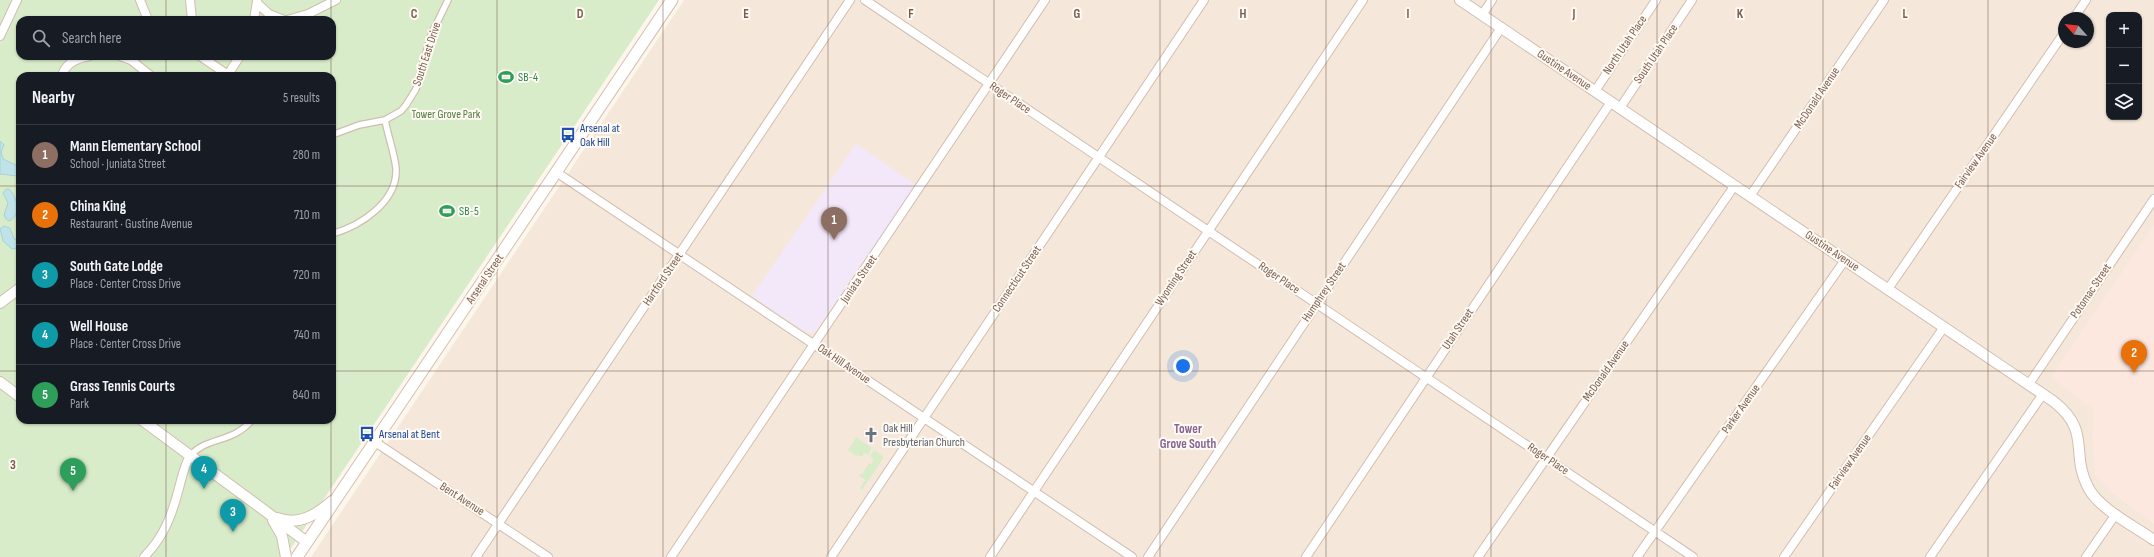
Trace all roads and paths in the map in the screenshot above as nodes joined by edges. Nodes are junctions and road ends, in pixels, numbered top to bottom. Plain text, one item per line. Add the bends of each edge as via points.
1 (17, 0) edge
2 (140, 0) edge
3 (190, 0) edge
4 (336, 0) edge
5 (448, 0) edge
6 (672, 0) edge
7 (850, 0) edge
8 (865, 0) edge
9 (1045, 0) edge
10 (1204, 0) edge
11 (1362, 0) edge
12 (1460, 0) edge
13 (1492, 0) edge
14 (1656, 0) edge
15 (1692, 0) edge
16 (1884, 0) edge
17 (2086, 0) edge
18 (257, 2) edge
19 (2078, 12) edge
20 (1482, 15) junction
21 (146, 16) edge
22 (192, 16) edge
23 (255, 16) edge
24 (274, 16) edge
25 (300, 16) edge
26 (1501, 28) junction
27 (0, 36) edge
28 (2058, 42) edge
29 (79, 60) edge
30 (131, 60) edge
31 (206, 60) edge
32 (237, 60) edge
33 (64, 72) edge
34 (146, 72) edge
35 (223, 72) edge
36 (229, 72) edge
37 (989, 83) junction
38 (1595, 91) junction
39 (1611, 102) junction
40 (1620, 108) junction
41 (385, 120) junction
42 (336, 134) edge
43 (1098, 157) junction
44 (556, 172) junction
45 (1735, 185) junction
46 (1750, 196) junction
47 (2154, 199) edge
48 (1208, 231) junction
49 (336, 232) edge
50 (680, 253) junction
51 (1845, 260) junction
52 (1888, 289) junction
53 (16, 291) edge
54 (0, 303) edge
55 (1316, 303) junction
56 (1944, 327) junction
57 (815, 345) junction
58 (1426, 377) junction
59 (0, 382) edge
60 (2029, 384) junction
61 (2043, 394) junction
62 (16, 395) edge
63 (924, 419) junction
64 (147, 424) edge
65 (248, 424) edge
66 (375, 442) junction
67 (190, 456) junction
68 (1546, 458) junction
69 (1034, 492) junction
70 (340, 494) junction
71 (2116, 514) junction
72 (269, 515) junction
73 (498, 523) junction
74 (1655, 531) junction
75 (2154, 540) edge
76 (307, 542) junction
77 (144, 557) edge
78 (286, 557) edge
79 (297, 557) edge
80 (476, 557) edge
81 (548, 557) edge
82 (671, 557) edge
83 (831, 557) edge
84 (990, 557) edge
85 (1132, 557) edge
86 (1148, 557) edge
87 (1306, 557) edge
88 (1478, 557) edge
89 (1637, 557) edge
90 (1693, 557) edge
91 (1784, 557) edge
92 (1930, 557) edge
93 (2086, 557) edge

1 - 27 street
2 - 21 street
3 - 22 street
4 - 25 street
5 - 41 street, South East Drive via 431,35 416,89 400,111
6 - 44 main road, Arsenal Street
7 - 50 street, Hartford Street
8 - 37 street, Roger Place
9 - 37 street, Juniata Street
10 - 43 street, Connecticut Street
11 - 48 street, Wyoming Street
12 - 20 street, Gustine Avenue
13 - 20 street
14 - 38 street, North Utah Place
15 - 40 street, South Utah Place
16 - 46 street, McDonald Avenue
17 - 19 street
18 - 23 street
18 - 24 street
20 - 26 street, Gustine Avenue
26 - 38 street, Gustine Avenue
26 - 55 street, Humphrey Street
28 - 52 street, Fairview Avenue
29 - 33 street via 70,63
30 - 34 street
31 - 35 street
32 - 36 street
37 - 43 street, Roger Place
37 - 57 street, Juniata Street
38 - 39 street, Gustine Avenue
39 - 40 street, Gustine Avenue
39 - 58 street, Utah Street
40 - 45 street, Gustine Avenue
41 - 42 street, South East Drive via 359,125
41 - 49 street via 396,169 393,186 370,217
43 - 48 street, Roger Place
43 - 63 street, Connecticut Street
44 - 50 street, Oak Hill Avenue
44 - 66 main road, Arsenal Street
45 - 46 street, Gustine Avenue
45 - 68 street, McDonald Avenue
46 - 51 street, Gustine Avenue
47 - 60 street, Potomac Street
48 - 55 street, Roger Place
48 - 69 street, Wyoming Street
50 - 57 street, Oak Hill Avenue
50 - 73 street, Hartford Street
51 - 52 street, Gustine Avenue
51 - 74 street, Parker Avenue
52 - 56 street, Gustine Avenue
53 - 54 street
55 - 58 street, Roger Place
55 - 86 street, Humphrey Street
56 - 60 street, Gustine Avenue
56 - 91 street, Fairview Avenue
57 - 63 street, Oak Hill Avenue
57 - 82 street, Juniata Street
58 - 68 street, Roger Place
58 - 87 street, Utah Street
59 - 62 street
60 - 61 street, Gustine Avenue
61 - 71 street, Gustine Avenue via 2061,407 2074,421 2085,482 2095,497
61 - 92 street
63 - 69 street, Oak Hill Avenue
63 - 83 street, Connecticut Street
64 - 67 street
65 - 67 street via 238,434 204,446
66 - 70 main road, Arsenal Street
66 - 73 street, Bent Avenue
67 - 72 street
67 - 77 street via 168,524 162,536
68 - 74 street, Roger Place
68 - 88 street, McDonald Avenue
69 - 84 street, Wyoming Street
69 - 85 street, Oak Hill Avenue
70 - 72 street via 317,513 303,520 282,520
70 - 76 main road, Arsenal Street
71 - 75 street, Gustine Avenue
71 - 93 street
72 - 76 street
72 - 78 street via 282,536
73 - 80 street, Hartford Street
73 - 81 street, Bent Avenue
74 - 89 street, Parker Avenue
74 - 90 street, Roger Place
76 - 79 main road, Arsenal Street

